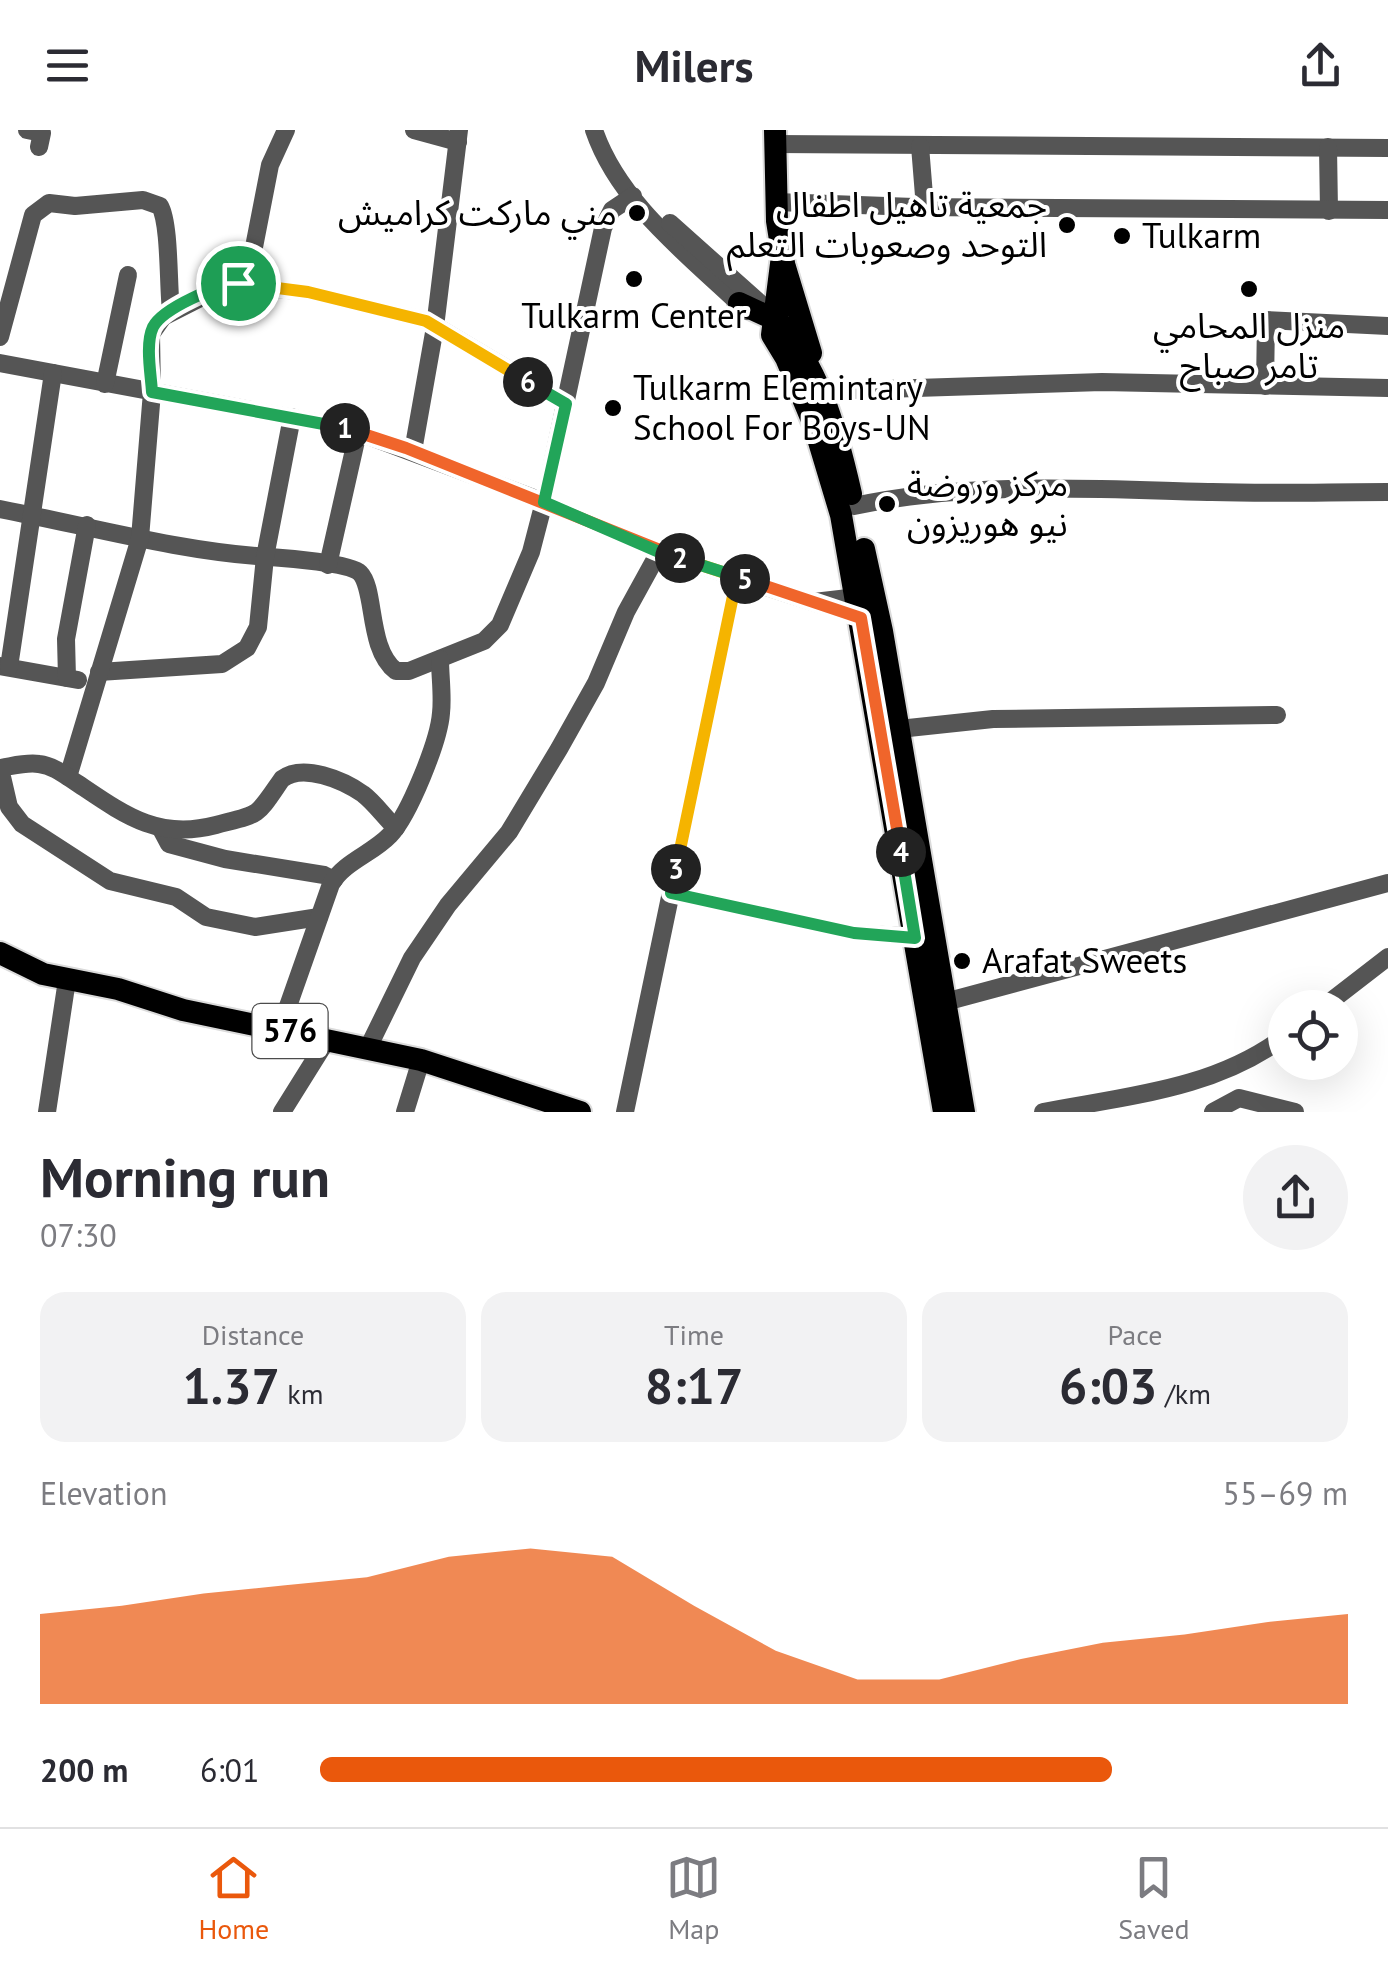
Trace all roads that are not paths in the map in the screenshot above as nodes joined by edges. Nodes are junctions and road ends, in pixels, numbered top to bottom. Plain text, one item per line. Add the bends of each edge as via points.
1 (27, 130) edge
2 (286, 130) edge
3 (414, 130) edge
4 (594, 130) edge
5 (458, 136) edge
6 (774, 137) edge
7 (1040, 138) edge
8 (914, 140) edge
9 (1383, 142) edge
10 (39, 147) dead end
11 (1328, 147) junction
12 (633, 196) junction
13 (776, 202) junction
14 (926, 208) junction
15 (1330, 210) junction
16 (1388, 210) edge
17 (782, 256) junction
18 (128, 275) dead end
19 (246, 284) junction
20 (739, 303) joint
21 (172, 311) junction
22 (432, 321) junction
23 (772, 325) junction
24 (1388, 326) edge
25 (0, 337) edge
26 (0, 363) edge
27 (53, 373) junction
28 (105, 384) junction
29 (1265, 386) junction
30 (1388, 388) edge
31 (822, 391) junction
32 (152, 392) junction
33 (566, 404) junction
34 (292, 417) junction
35 (358, 432) junction
36 (413, 451) junction
37 (1388, 492) edge
38 (544, 502) junction
39 (854, 506) junction
40 (0, 509) edge
41 (30, 515) junction
42 (87, 525) junction
43 (140, 538) junction
44 (659, 552) junction
45 (264, 556) junction
46 (328, 565) junction
47 (737, 577) junction
48 (865, 606) junction
49 (440, 659) junction
50 (4, 666) edge
51 (67, 678) junction
52 (97, 678) junction
53 (1277, 715) dead end
54 (899, 728) junction
55 (68, 777) junction
56 (396, 828) junction
57 (161, 829) junction
58 (334, 880) junction
59 (1388, 883) edge
60 (671, 893) junction
61 (319, 917) junction
62 (915, 938) junction
63 (0, 953) edge
64 (1388, 958) edge
65 (67, 980) junction
66 (1346, 990) edge
67 (945, 1002) junction
68 (280, 1029) junction
69 (327, 1040) junction
70 (368, 1048) junction
71 (1268, 1049) edge
72 (422, 1060) junction
73 (1225, 1072) junction
74 (939, 1086) junction
75 (1224, 1107) edge
76 (47, 1112) edge
77 (282, 1112) edge
78 (406, 1112) edge
79 (580, 1112) edge
80 (625, 1112) edge
81 (935, 1112) edge
82 (944, 1112) edge
83 (964, 1112) edge
84 (1042, 1112) edge
85 (1295, 1112) edge

1 - 10 street via 42,133
2 - 19 street via 270,165
3 - 5 street
4 - 12 street via 608,164
5 - 22 street
6 - 8 street
6 - 13 main road
7 - 8 street
7 - 11 street
8 - 14 street
9 - 11 street
11 - 15 street
12 - 20 street
12 - 23 street via 678,229
12 - 33 street via 612,210 603,228
13 - 14 street
13 - 17 main road
14 - 15 street
15 - 16 street
17 - 23 main road via 787,292
17 - 31 main road
18 - 28 street
19 - 21 street via 218,287
19 - 22 street
20 - 23 main road
21 - 25 street via 160,206 144,200 49,203 33,215
21 - 32 street via 151,334
22 - 33 street
22 - 36 street
23 - 31 main road via 802,353
23 - 48 main road via 830,472
24 - 29 street via 1266,320
26 - 27 street
27 - 28 street
27 - 41 street
28 - 32 street
29 - 30 street
29 - 31 street via 1102,382
31 - 39 main road
32 - 34 street
32 - 43 street
33 - 38 street
34 - 35 street
34 - 45 street
35 - 36 street
35 - 46 street
36 - 38 street
37 - 39 street via 1099,487 910,494
38 - 44 street
38 - 49 street via 531,552 496,632
39 - 48 main road
40 - 41 street
41 - 42 street
41 - 50 street
42 - 43 street
42 - 51 street via 66,639
43 - 45 street
43 - 52 street
44 - 47 street
44 - 70 street via 549,766 509,832 412,958
45 - 46 street
45 - 52 street via 258,626 242,654 222,664
46 - 49 street via 361,574 376,637 391,667 409,671
47 - 48 street via 814,602
47 - 60 street
48 - 54 main road
48 - 62 main road
49 - 56 street via 442,715
50 - 51 street
51 - 52 street
52 - 55 street
53 - 54 street via 993,719
54 - 67 main road
55 - 57 street via 124,815
55 - 61 street via 42,764 0,768 9,807 22,824 110,880 176,897 206,917 255,927
56 - 57 street via 363,794 295,772 254,816 200,830
56 - 58 street
57 - 58 street via 169,844
58 - 61 street
59 - 67 street
60 - 62 street via 854,933
60 - 80 street
61 - 68 street
62 - 74 main road
63 - 65 main road, 576
64 - 66 street
65 - 68 main road, 576
65 - 76 street
67 - 83 main road
68 - 69 main road, 576
69 - 70 main road, 576
69 - 77 street
70 - 72 main road, 576
71 - 73 street
72 - 78 street
72 - 79 main road, 576
73 - 75 street
73 - 84 street
74 - 81 main road
74 - 82 main road
75 - 85 street via 1247,1099

